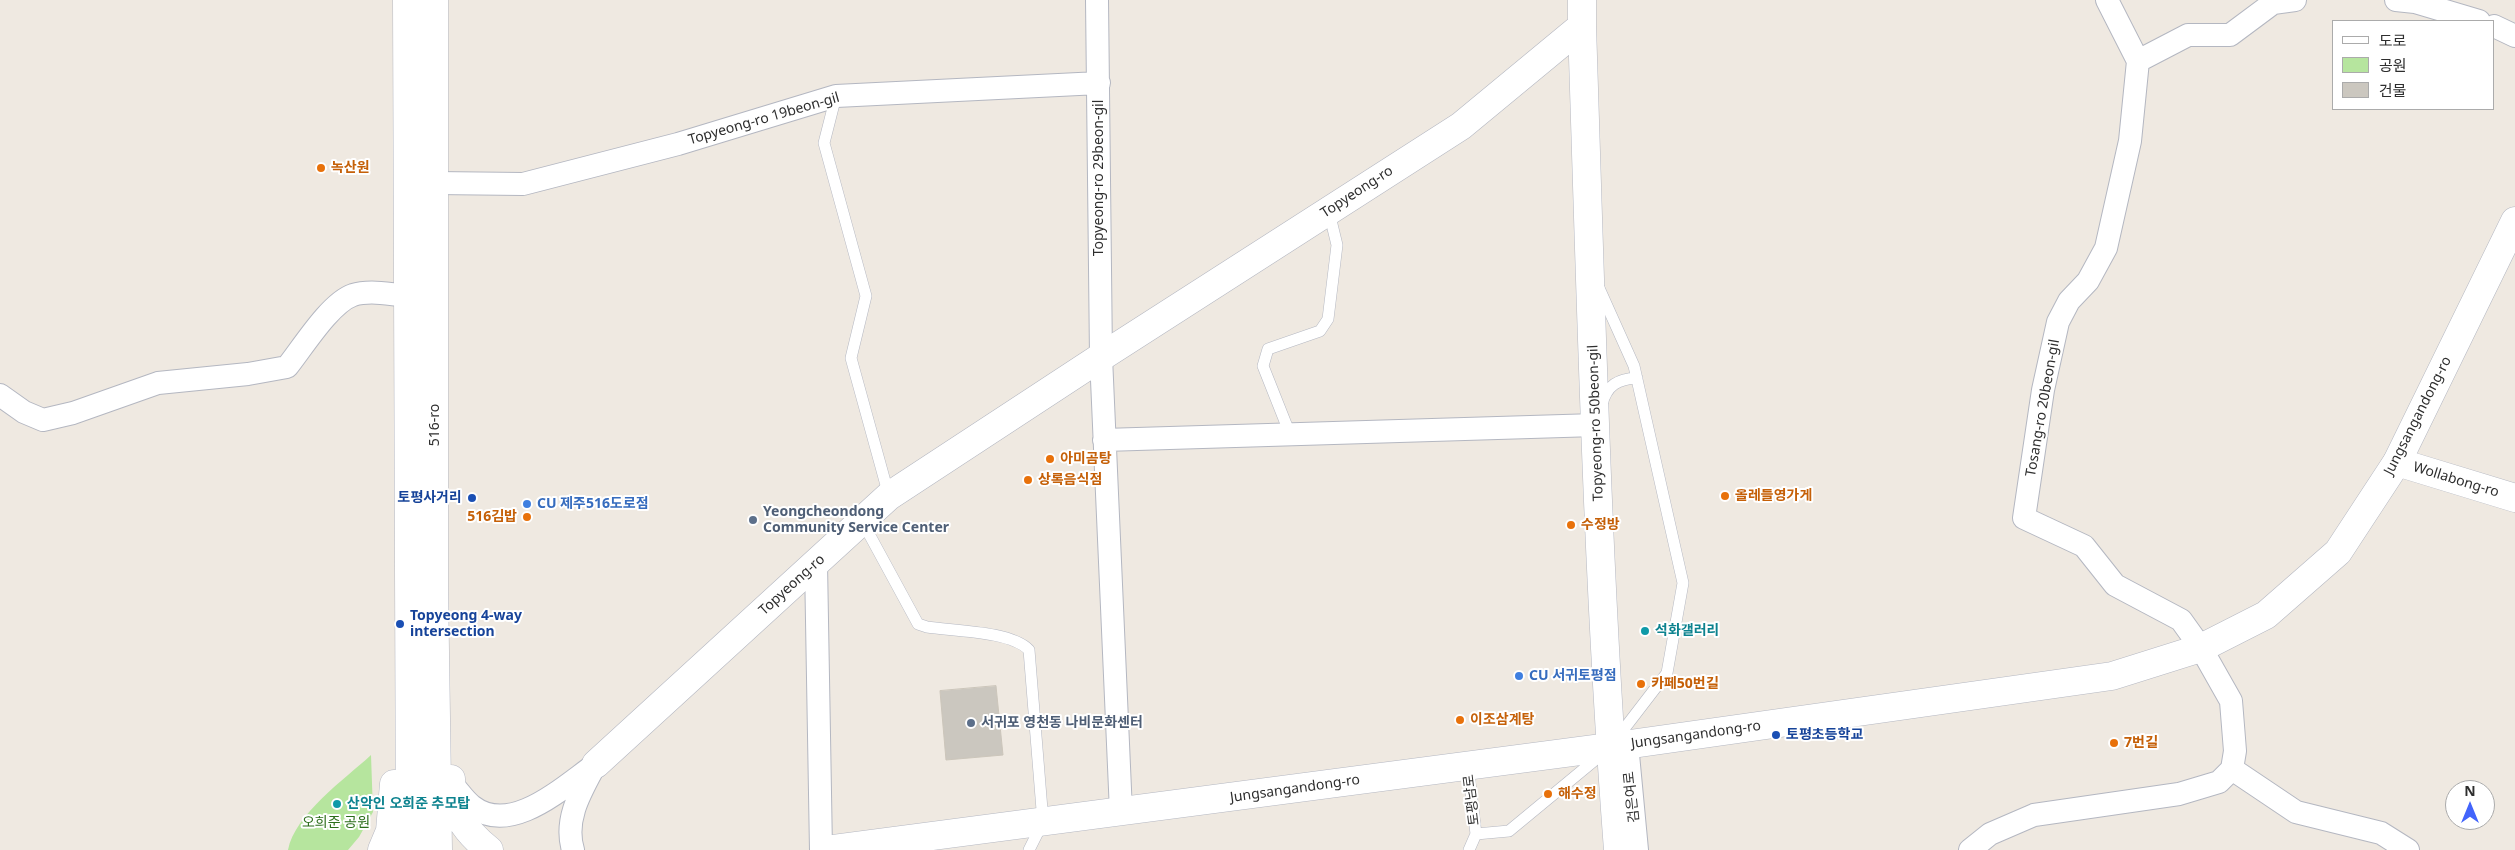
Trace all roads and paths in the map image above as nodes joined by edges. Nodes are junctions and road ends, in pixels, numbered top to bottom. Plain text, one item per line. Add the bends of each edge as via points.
1 (407, 0) edge
2 (434, 0) edge
3 (1097, 0) edge
4 (2108, 0) edge
5 (2295, 0) edge
6 (2396, 0) edge
7 (1582, 13) edge
8 (2476, 20) edge
9 (2495, 26) edge
10 (2515, 36) edge
11 (2138, 60) junction
12 (1099, 83) junction
13 (836, 96) junction
14 (435, 183) junction
15 (1329, 210) junction
16 (2515, 221) edge
17 (1590, 267) junction
18 (408, 296) junction
19 (1100, 357) junction
20 (1637, 378) junction
21 (0, 395) edge
22 (1596, 424) junction
23 (1290, 434) junction
24 (1104, 440) junction
25 (2397, 462) junction
26 (889, 496) junction
27 (2515, 498) edge
28 (862, 521) junction
29 (816, 563) junction
30 (408, 618) junction
31 (436, 634) junction
32 (2201, 648) junction
33 (1618, 746) junction
34 (596, 764) junction
35 (1468, 766) junction
36 (2232, 770) junction
37 (452, 783) junction
38 (1121, 812) junction
39 (1043, 822) junction
40 (1476, 834) junction
41 (864, 848) edge
42 (382, 850) edge
43 (410, 850) edge
44 (438, 850) edge
45 (489, 850) edge
46 (573, 850) edge
47 (821, 850) edge
48 (826, 850) edge
49 (1029, 850) edge
50 (1469, 850) edge
51 (1618, 850) edge
52 (1637, 850) edge
53 (1970, 850) edge
54 (2408, 850) edge

1 - 18 main road, 516-ro
2 - 14 main road, 516-ro
3 - 12 street, Topyeong-ro 29beon-gil
4 - 11 street
5 - 11 street via 2273,3 2230,35 2188,35
6 - 8 street via 2415,2
7 - 15 main road, Topyeong-ro via 1461,126
7 - 17 main road, Topyeong-ro 50beon-gil
9 - 10 street
11 - 32 street, Tosang-ro 20beon-gil via 2130,141 2106,248 2088,281 2069,302 2058,322 2043,390 2024,518 2084,546 2115,584 2181,620
12 - 13 street, Topyeong-ro 19beon-gil
12 - 19 street, Topyeong-ro 29beon-gil
13 - 14 street, Topyeong-ro 19beon-gil via 678,144 523,184
13 - 26 lane via 824,143 866,296 852,358
14 - 31 main road, 516-ro
15 - 19 main road, Topyeong-ro
15 - 23 lane via 1337,245 1328,319 1320,331 1268,349 1263,366
16 - 25 main road, Jungsangandong-ro
17 - 20 lane, 토평남로
17 - 22 main road, Topyeong-ro 50beon-gil
18 - 21 street via 381,293 352,295 327,314 287,367 158,383 73,413 43,420 24,412
18 - 30 main road, 516-ro
19 - 24 street
19 - 26 main road, Topyeong-ro
20 - 22 lane via 1624,379 1606,391
20 - 33 lane, 토평남로 via 1683,583 1667,673
22 - 23 street
22 - 33 main road, Topyeong-ro 50beon-gil
23 - 24 street
24 - 38 street
25 - 27 main road, Wollabong-ro
25 - 32 main road, Jungsangandong-ro via 2338,552 2266,614
26 - 28 main road, Topyeong-ro
28 - 29 main road, Topyeong-ro
28 - 39 lane via 918,624 1008,638 1029,650
29 - 34 main road, Topyeong-ro
29 - 47 street
30 - 42 main road via 393,805 390,831
30 - 43 main road, 516-ro
31 - 37 main road via 451,684
31 - 44 main road, 516-ro
32 - 33 main road, Jungsangandong-ro via 2112,676
32 - 36 street via 2231,701 2236,751
33 - 35 main road, Jungsangandong-ro
33 - 40 lane, 토평남로 via 1509,831
33 - 51 main road, Topyeong-ro 50beon-gil
33 - 52 street, 검은여로
34 - 37 street via 529,809 505,817 487,814 471,806
34 - 46 street via 574,805 570,841
35 - 38 main road, Jungsangandong-ro
35 - 40 lane, 토평남로
36 - 53 street via 2219,782 2179,794 2034,815 1990,834
36 - 54 street via 2296,812 2381,833
37 - 45 main road via 458,816
38 - 39 main road, Jungsangandong-ro
39 - 41 main road, Jungsangandong-ro
39 - 49 lane
40 - 50 lane, 토평남로
41 - 48 main road, Jungsangandong-ro

